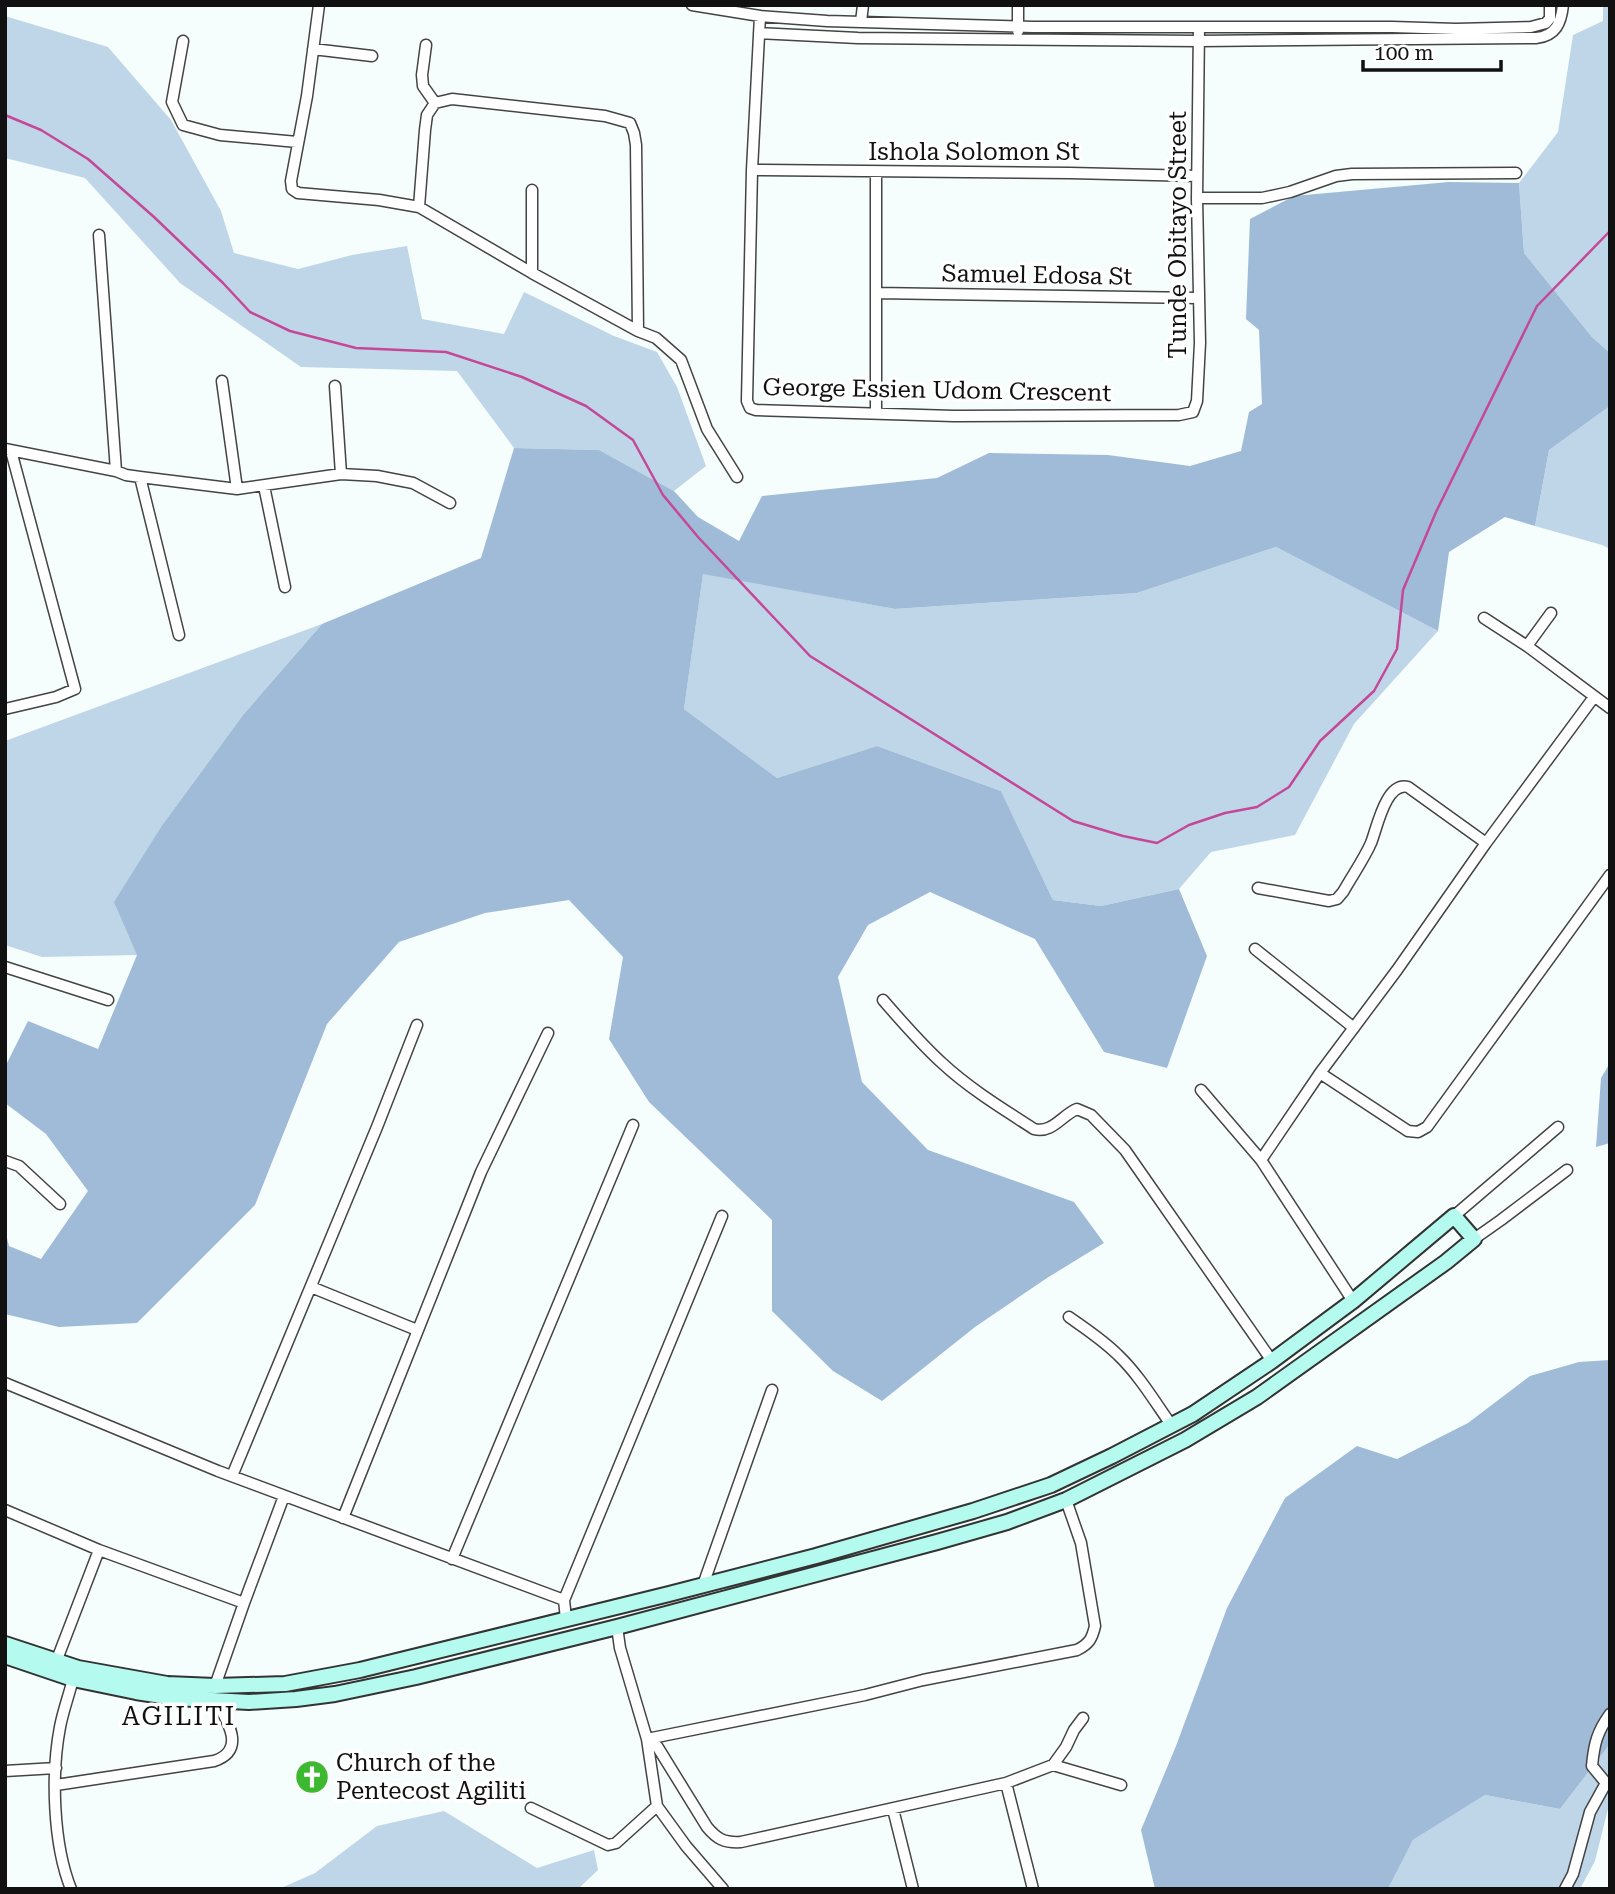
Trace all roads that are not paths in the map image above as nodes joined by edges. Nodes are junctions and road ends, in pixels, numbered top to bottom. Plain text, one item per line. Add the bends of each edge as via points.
1 (319, 5) edge
2 (692, 5) edge
3 (863, 5) edge
4 (1018, 5) edge
5 (1550, 5) edge
6 (1563, 5) edge
7 (731, 8) edge
8 (760, 16) junction
9 (1548, 21) junction
10 (861, 22) junction
11 (1018, 26) junction
12 (1199, 27) junction
13 (1554, 31) junction
14 (759, 33) junction
15 (1017, 38) junction
16 (183, 41) dead end
17 (1199, 41) junction
18 (426, 45) dead end
19 (313, 49) junction
20 (372, 56) dead end
21 (435, 103) junction
22 (297, 142) junction
23 (752, 170) junction
24 (876, 172) junction
25 (1516, 173) dead end
26 (1197, 176) junction
27 (532, 190) dead end
28 (1197, 198) junction
29 (419, 207) junction
30 (99, 235) dead end
31 (532, 273) junction
32 (876, 293) junction
33 (1198, 298) junction
34 (638, 331) junction
35 (222, 381) dead end
36 (335, 386) dead end
37 (876, 413) junction
38 (1164, 414) joint
39 (8, 450) edge
40 (116, 471) junction
41 (341, 474) junction
42 (140, 477) junction
43 (737, 477) dead end
44 (264, 486) junction
45 (237, 489) junction
46 (450, 503) dead end
47 (285, 587) dead end
48 (1551, 613) dead end
49 (1484, 618) dead end
50 (179, 635) dead end
51 (1527, 646) junction
52 (1594, 696) junction
53 (1610, 708) edge
54 (5, 709) edge
55 (1486, 843) junction
56 (1610, 875) edge
57 (1258, 888) dead end
58 (1255, 949) dead end
59 (5, 967) edge
60 (108, 1000) dead end
61 (883, 1000) dead end
62 (417, 1024) dead end
63 (1354, 1028) junction
64 (548, 1033) dead end
65 (1320, 1073) junction
66 (1201, 1090) dead end
67 (633, 1125) dead end
68 (1558, 1127) dead end
69 (1261, 1160) junction
70 (5, 1161) edge
71 (1567, 1170) dead end
72 (60, 1203) dead end
73 (722, 1216) dead end
74 (1454, 1216) junction
75 (1474, 1239) junction
76 (311, 1287) junction
77 (1353, 1301) junction
78 (1069, 1317) dead end
79 (417, 1330) junction
80 (1272, 1361) junction
81 (5, 1383) edge
82 (772, 1390) dead end
83 (1172, 1426) junction
84 (232, 1476) junction
85 (284, 1496) junction
86 (1066, 1500) junction
87 (5, 1510) edge
88 (343, 1518) junction
89 (99, 1550) junction
90 (452, 1559) junction
91 (703, 1585) junction
92 (669, 1594) junction
93 (564, 1600) junction
94 (244, 1603) junction
95 (673, 1612) junction
96 (566, 1619) junction
97 (617, 1627) junction
98 (5, 1644) edge
99 (5, 1656) edge
100 (56, 1662) junction
101 (73, 1679) junction
102 (215, 1693) junction
103 (1610, 1714) edge
104 (1083, 1718) dead end
105 (647, 1739) junction
106 (1052, 1765) junction
107 (56, 1768) junction
108 (5, 1771) edge
109 (1006, 1783) junction
110 (56, 1785) junction
111 (1121, 1785) dead end
112 (657, 1806) junction
113 (531, 1808) dead end
114 (892, 1809) junction
115 (71, 1889) edge
116 (723, 1889) edge
117 (914, 1889) edge
118 (1033, 1889) edge
119 (1565, 1889) edge

1 - 19 street
2 - 7 street
3 - 10 street
4 - 11 street
5 - 9 street
6 - 13 street
7 - 8 street
8 - 10 street
8 - 14 street, George Essien Udom Crescent
9 - 12 street via 1531,27 1456,29
9 - 13 street
10 - 11 street
11 - 12 street
11 - 15 street
12 - 17 street, Tunde Obitayo Street
13 - 17 street via 1536,38
14 - 15 street
14 - 23 street, George Essien Udom Crescent
15 - 17 street
16 - 22 street via 172,102 183,125 220,135
17 - 26 street, Tunde Obitayo Street
18 - 21 street via 423,86
19 - 20 street
19 - 22 street
21 - 29 street via 427,115
21 - 34 street via 452,99 605,116 630,123 636,145
22 - 29 street via 291,181 298,193
23 - 24 street, Ishola Solomon St
23 - 37 street, George Essien Udom Crescent via 746,384 750,408
24 - 26 street, Ishola Solomon St
24 - 32 street
25 - 28 street via 1352,174 1272,197
26 - 28 street, Tunde Obitayo Street
27 - 31 street
28 - 33 street, Tunde Obitayo Street
29 - 31 street
30 - 40 street
31 - 34 street
32 - 33 street, Samuel Edosa St
32 - 37 street
33 - 38 street, Tunde Obitayo Street via 1199,377 1194,412
34 - 43 street via 656,338 681,360 707,429
35 - 45 street
36 - 41 street
37 - 38 street, George Essien Udom Crescent
39 - 40 street
39 - 54 street via 75,689
40 - 42 street
41 - 44 street
41 - 46 street via 413,483
42 - 45 street
42 - 50 street
44 - 45 street
44 - 47 street
48 - 51 street
49 - 51 street
51 - 52 street
52 - 53 street
52 - 55 street
55 - 57 street via 1403,785 1392,793 1380,814 1371,843 1338,899
55 - 63 street
56 - 65 street via 1427,1127 1408,1131
58 - 63 street
59 - 60 street
61 - 80 street via 943,1065 1034,1129 1049,1129 1077,1109 1091,1115 1125,1150
62 - 76 street
63 - 65 street
64 - 79 street via 481,1172
65 - 69 street
66 - 69 street
67 - 90 street
68 - 74 street
69 - 77 street
70 - 72 street via 19,1166
71 - 75 street
73 - 93 street
74 - 75 street
74 - 77 street
75 - 86 street via 1257,1397 1185,1440
76 - 79 street
76 - 84 street
77 - 80 street
78 - 83 street via 1119,1356
79 - 88 street
80 - 83 street
81 - 84 street
82 - 91 street
83 - 91 street via 1051,1485
84 - 85 street
85 - 88 street
85 - 94 street
86 - 95 street via 937,1542
86 - 105 street via 1081,1542 1095,1626 1087,1645
87 - 89 street
88 - 90 street
89 - 94 street
89 - 100 street
90 - 93 street
91 - 92 street
92 - 95 street
92 - 96 street
93 - 96 street
94 - 102 street
95 - 97 street
96 - 102 street via 360,1671
97 - 102 street via 335,1694 254,1702
97 - 105 street
98 - 100 street
99 - 101 street
100 - 102 street
101 - 102 street via 176,1698
101 - 107 street via 60,1727
102 - 110 street via 233,1738 224,1758
103 - 119 street via 1599,1728 1592,1766 1606,1783 1590,1812
104 - 106 street
105 - 112 street
105 - 114 street via 657,1746 707,1826 722,1841 741,1842
106 - 109 street
106 - 111 street
107 - 108 street
107 - 110 street
109 - 114 street
109 - 118 street
110 - 115 street via 57,1828
112 - 113 street via 608,1845
112 - 116 street
114 - 117 street

